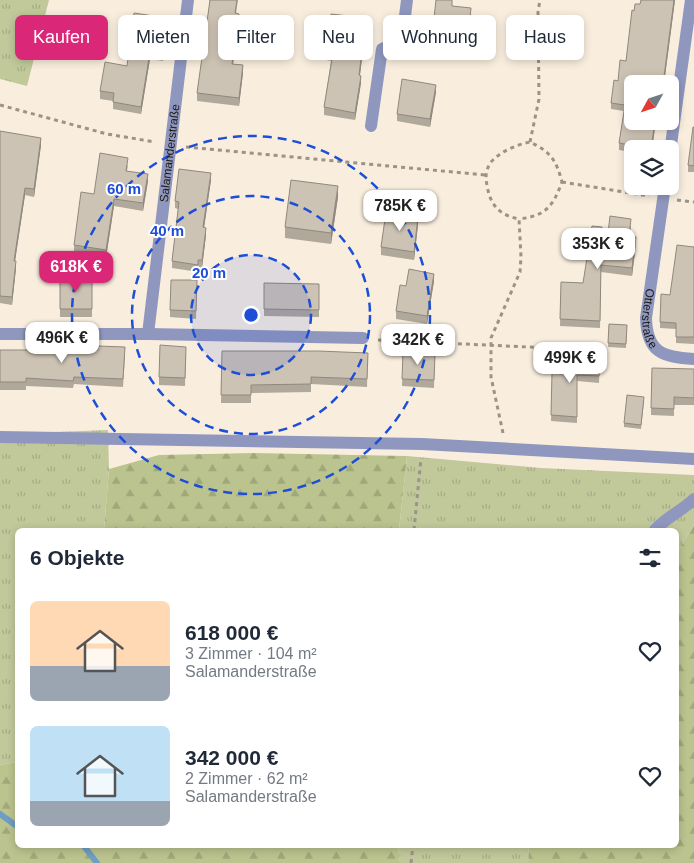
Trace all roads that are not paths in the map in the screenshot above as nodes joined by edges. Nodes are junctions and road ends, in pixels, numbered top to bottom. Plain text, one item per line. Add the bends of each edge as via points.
1 (188, 0) edge
2 (407, 0) edge
3 (691, 0) edge
4 (371, 126) dead end
5 (672, 140) edge
6 (664, 195) edge
7 (0, 334) edge
8 (148, 334) junction
9 (363, 338) road end
10 (694, 359) edge
11 (0, 437) edge
12 (694, 460) edge
13 (694, 499) edge
14 (657, 528) edge

1 - 8 street, Salamanderstraße
2 - 4 street via 402,40 382,49
3 - 5 street
6 - 10 street, Otterstraße via 646,333 652,344 664,354
7 - 8 street
8 - 9 street
11 - 12 street via 422,444
13 - 14 street

